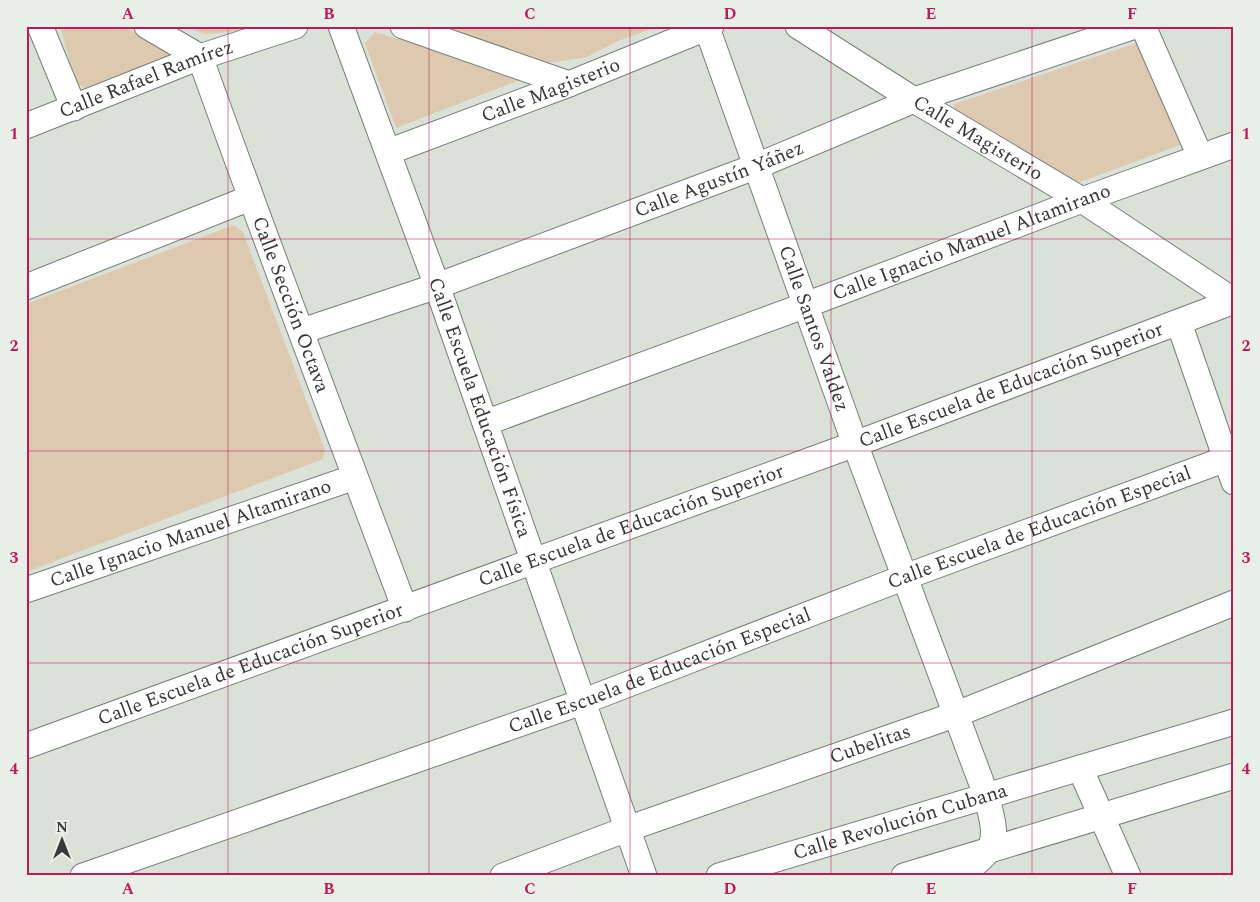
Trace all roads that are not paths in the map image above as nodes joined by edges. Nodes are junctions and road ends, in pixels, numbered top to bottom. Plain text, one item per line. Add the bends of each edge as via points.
1 (40, 26) edge
2 (147, 26) edge
3 (295, 26) edge
4 (341, 26) edge
5 (403, 26) edge
6 (798, 26) edge
7 (1135, 26) edge
8 (1143, 26) edge
9 (709, 27) edge
10 (200, 57) junction
11 (569, 84) junction
12 (914, 100) junction
13 (74, 108) junction
14 (26, 126) edge
15 (1234, 145) edge
16 (388, 152) junction
17 (1200, 156) junction
18 (757, 166) junction
19 (250, 198) junction
20 (1082, 200) junction
21 (437, 286) junction
22 (26, 287) edge
23 (1234, 301) edge
24 (806, 306) junction
25 (1178, 323) junction
26 (302, 331) junction
27 (485, 422) junction
28 (855, 444) junction
29 (1231, 466) edge
30 (355, 477) junction
31 (533, 562) junction
32 (904, 577) junction
33 (26, 590) edge
34 (1234, 602) edge
35 (405, 609) junction
36 (582, 702) junction
37 (957, 714) junction
38 (1234, 722) edge
39 (29, 738) edge
40 (1080, 768) junction
41 (1234, 776) edge
42 (986, 795) junction
43 (1101, 815) junction
44 (627, 829) junction
45 (988, 852) junction
46 (83, 876) edge
47 (503, 876) edge
48 (644, 876) edge
49 (719, 876) edge
50 (904, 876) edge
51 (960, 876) edge
52 (1128, 876) edge

1 - 13 street
2 - 10 street
3 - 10 street, Calle Rafael Ramírez
4 - 16 street, Calle Escuela Educación Física
5 - 11 street
6 - 12 street, Calle Magisterio
7 - 12 street, Calle Agustín Yáñez
8 - 17 street
9 - 11 street, Calle Magisterio
9 - 18 street, Calle Santos Valdez
10 - 13 street, Calle Rafael Ramírez
10 - 19 street, Calle Sección Octava
11 - 16 street, Calle Magisterio
12 - 18 street, Calle Agustín Yáñez
12 - 20 street, Calle Magisterio
13 - 14 street, Calle Rafael Ramírez
15 - 17 street, Calle Ignacio Manuel Altamirano
16 - 21 street, Calle Escuela Educación Física
17 - 20 street, Calle Ignacio Manuel Altamirano
18 - 21 street, Calle Agustín Yáñez
18 - 24 street, Calle Santos Valdez
19 - 22 street
19 - 26 street, Calle Sección Octava
20 - 23 street, Calle Magisterio
20 - 24 street, Calle Ignacio Manuel Altamirano
21 - 26 street, Calle Agustín Yáñez
21 - 27 street, Calle Escuela Educación Física
23 - 25 street, Calle Escuela de Educación Superior
24 - 27 street, Calle Ignacio Manuel Altamirano
24 - 28 street, Calle Santos Valdez
25 - 28 street, Calle Escuela de Educación Superior
25 - 29 street
26 - 30 street, Calle Sección Octava
27 - 31 street, Calle Escuela Educación Física
28 - 31 street, Calle Escuela de Educación Superior
28 - 32 street, Calle Santos Valdez
29 - 32 street, Calle Escuela de Educación Especial
30 - 33 street, Calle Ignacio Manuel Altamirano
30 - 35 street, Calle Sección Octava
31 - 35 street, Calle Escuela de Educación Superior
31 - 36 street, Calle Escuela Educación Física
32 - 36 street, Calle Escuela de Educación Especial
32 - 37 street, Calle Santos Valdez
34 - 37 street, Cubelitas
35 - 39 street, Calle Escuela de Educación Superior
36 - 44 street, Calle Escuela Educación Física
36 - 46 street, Calle Escuela de Educación Especial
37 - 42 street, Calle Santos Valdez
37 - 44 street, Cubelitas
38 - 40 street, Calle Revolución Cubana
40 - 42 street, Calle Revolución Cubana
40 - 43 street
41 - 43 street
42 - 45 street, Calle Santos Valdez via 993,820 993,838
42 - 49 street, Calle Revolución Cubana
43 - 45 street
43 - 52 street
44 - 47 street, Cubelitas
44 - 48 street, Calle Escuela Educación Física
45 - 50 street
45 - 51 street

